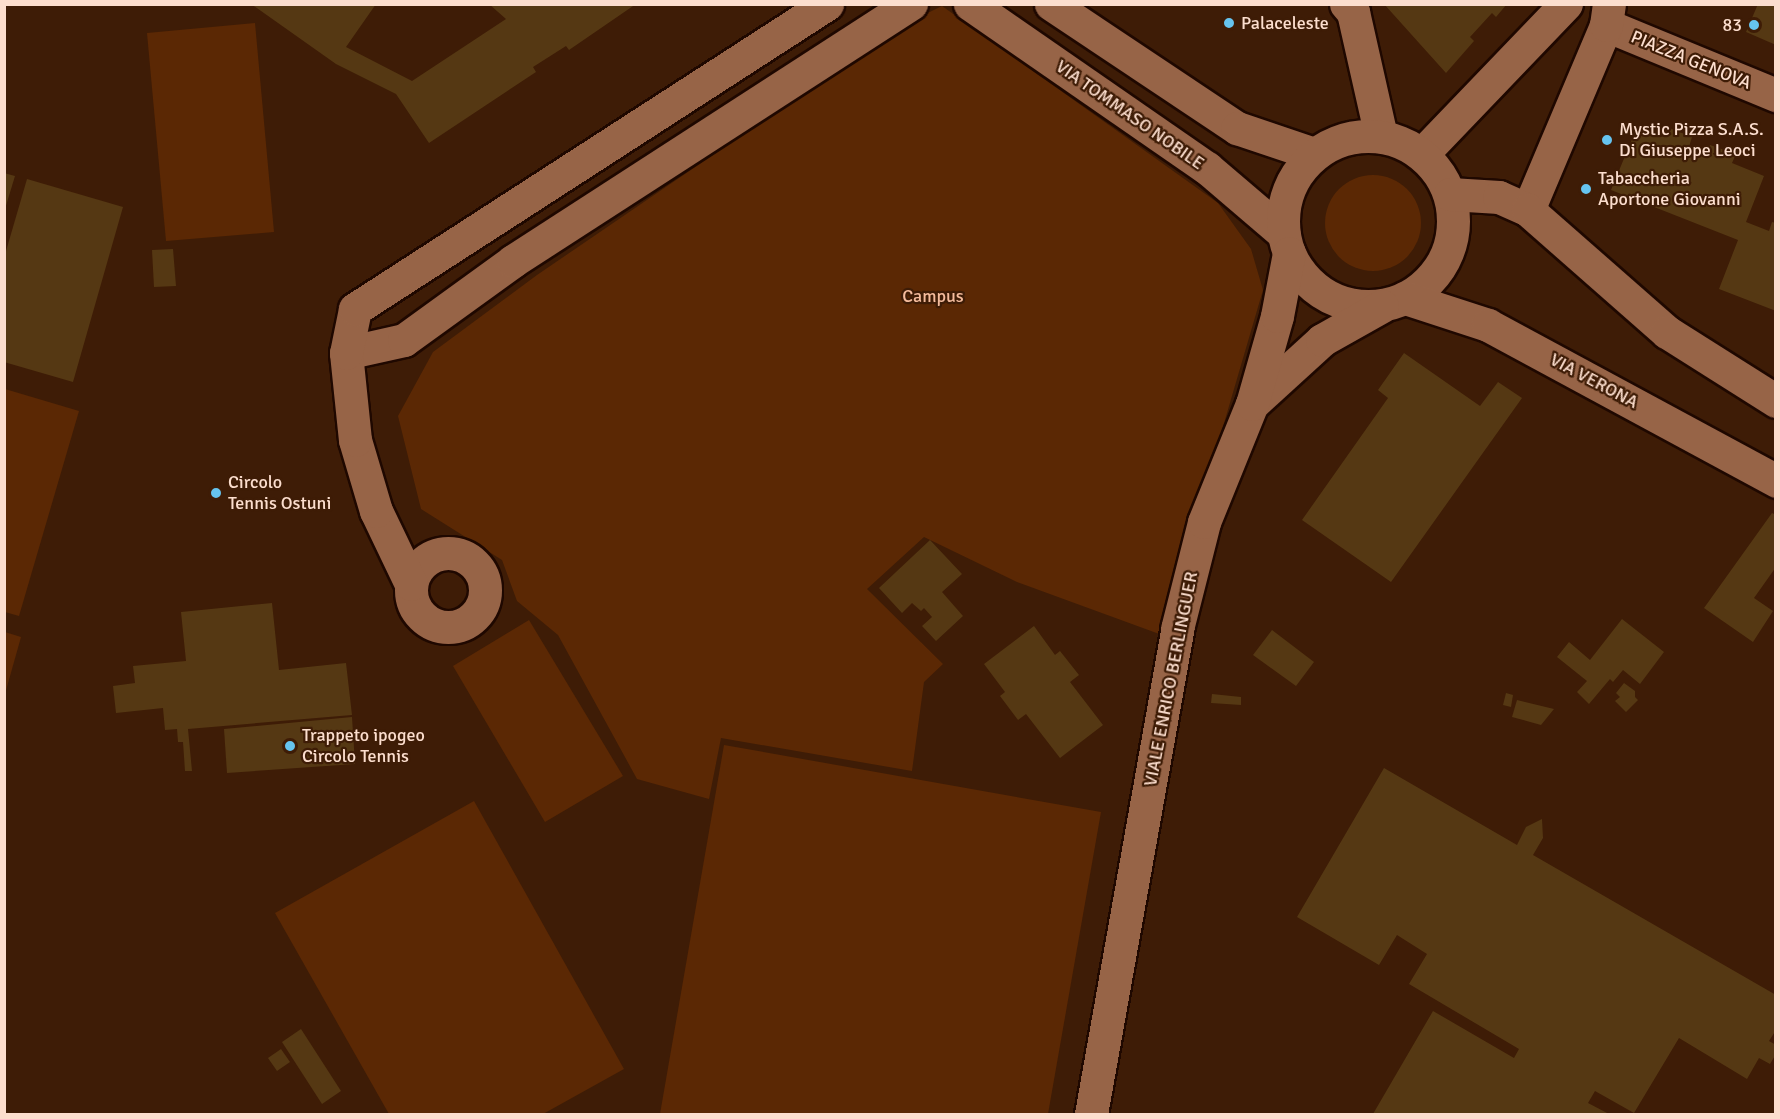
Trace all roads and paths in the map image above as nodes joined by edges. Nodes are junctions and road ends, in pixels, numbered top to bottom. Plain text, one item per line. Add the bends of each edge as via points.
1 (827, 4) edge
2 (911, 4) edge
3 (970, 4) edge
4 (1051, 4) edge
5 (1566, 4) edge
6 (1352, 7) edge
7 (1607, 15) edge
8 (1776, 95) edge
9 (1382, 136) junction
10 (1314, 154) junction
11 (1422, 154) junction
12 (1450, 194) junction
13 (1528, 210) junction
14 (1286, 243) junction
15 (1394, 302) junction
16 (346, 353) junction
17 (1776, 401) edge
18 (1252, 404) junction
19 (1776, 481) edge
20 (411, 584) dead end
21 (1091, 1114) edge

1 - 16 street via 355,309
2 - 16 street via 513,261 404,340
3 - 14 street, VIA TOMMASO NOBILE via 1207,168
4 - 10 street via 1236,128
5 - 11 street
6 - 9 street
7 - 8 street, PIAZZA GENOVA
7 - 13 street
9 - 10 street via 1358,136 1335,142
9 - 11 street via 1403,142
10 - 14 street via 1288,189 1283,211
11 - 12 street via 1439,171
12 - 13 street via 1499,197
12 - 15 street via 1454,218 1442,266 1426,285
13 - 17 street via 1667,332
14 - 15 street via 1300,273 1326,294 1359,306
14 - 18 street, VIALE ENRICO BERLINGUER via 1277,316
15 - 18 street via 1322,340
15 - 19 street, VIA VERONA via 1488,325
16 - 20 street via 355,441 376,512
18 - 21 street, VIALE ENRICO BERLINGUER via 1204,522 1177,629

